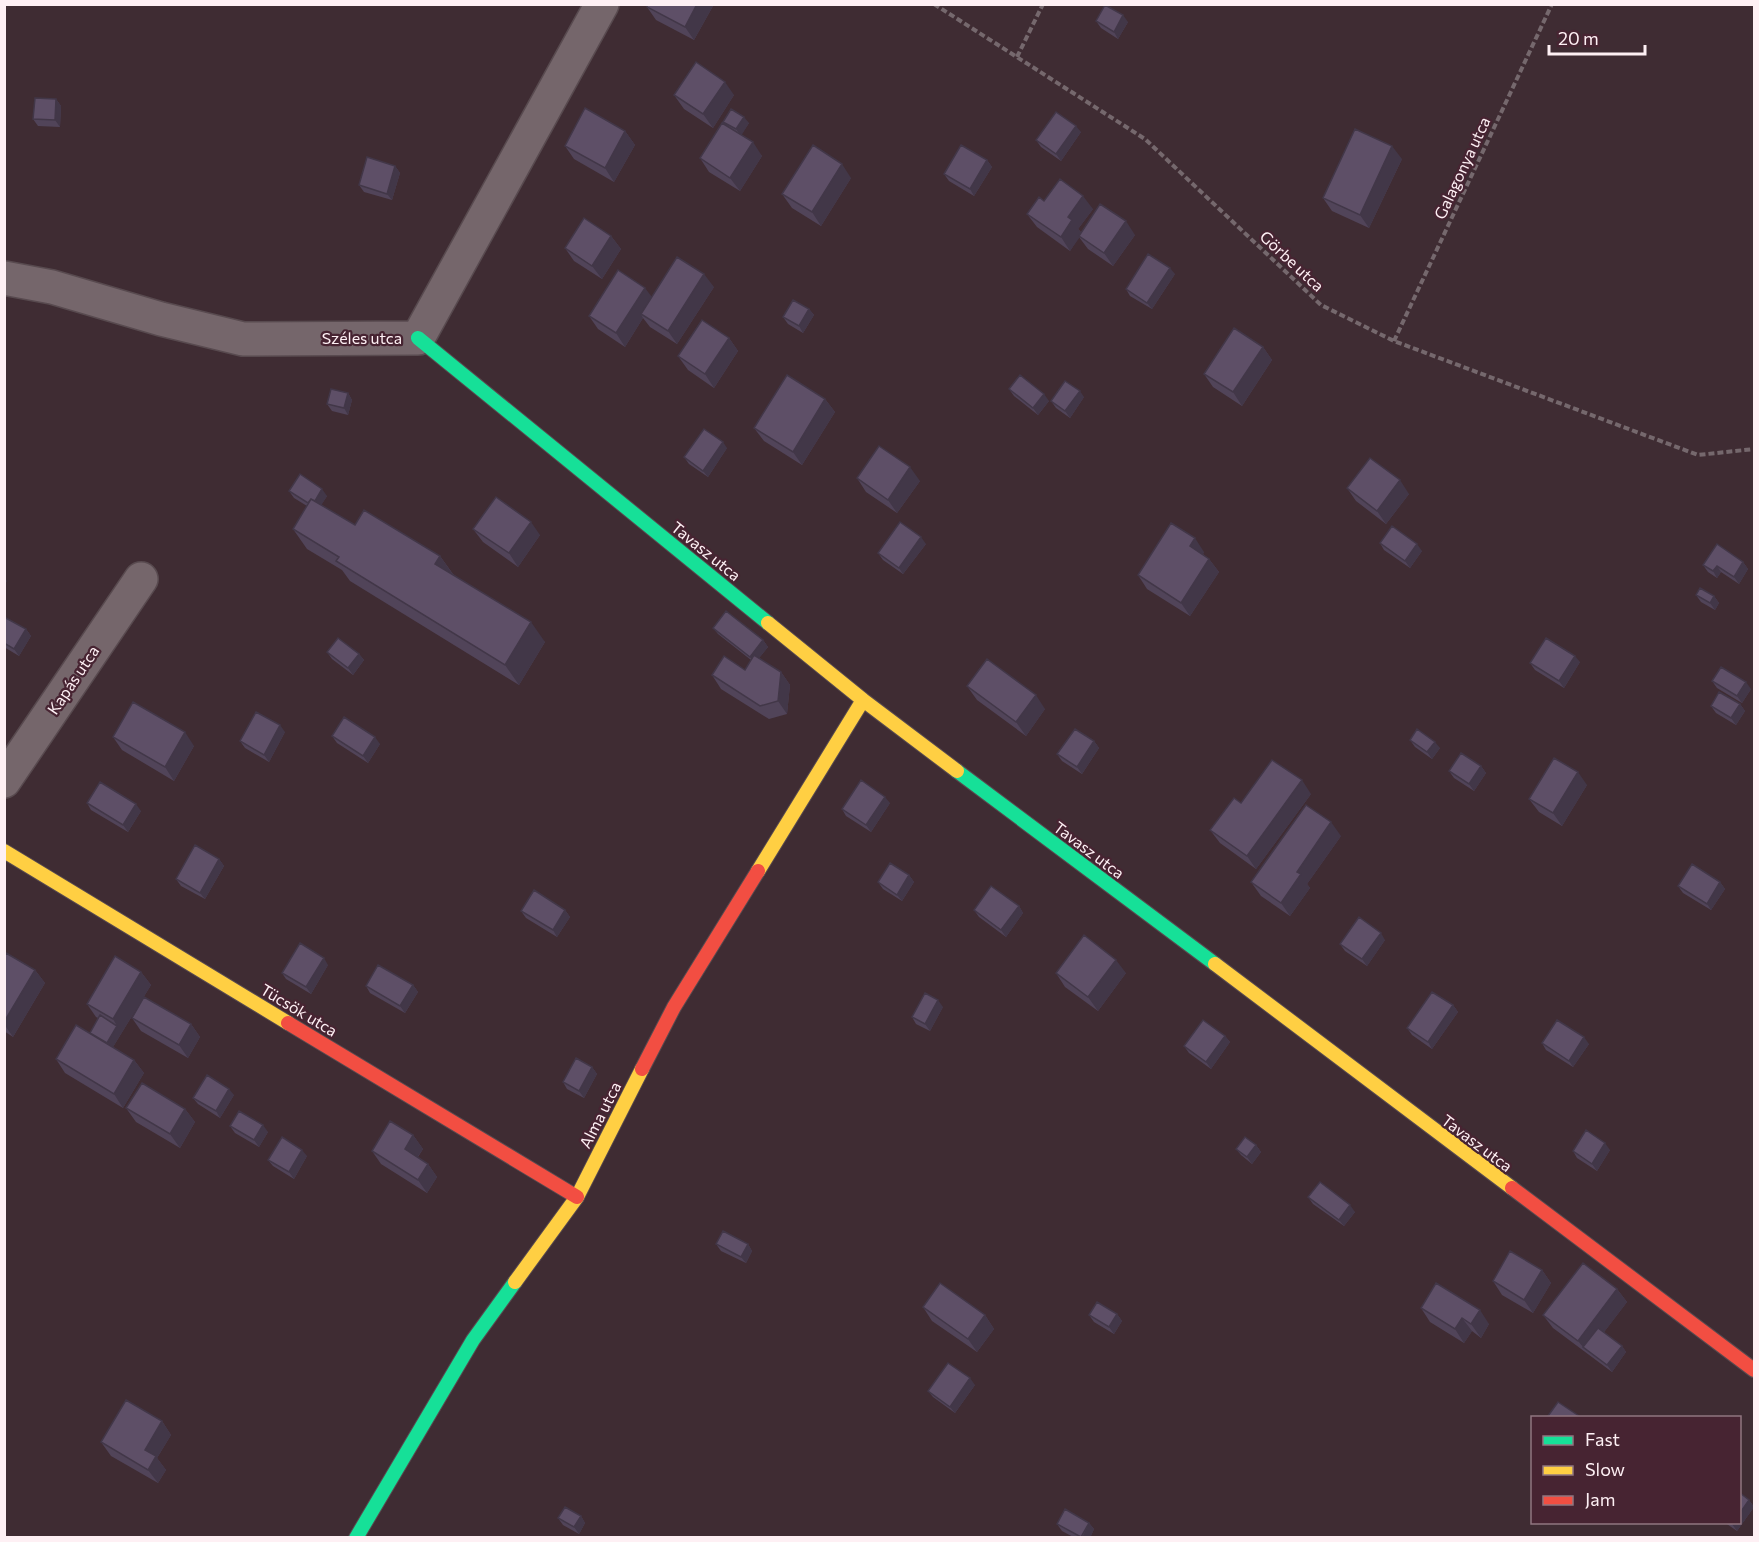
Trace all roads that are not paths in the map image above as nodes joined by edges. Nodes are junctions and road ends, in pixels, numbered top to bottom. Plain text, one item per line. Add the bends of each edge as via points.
1 (602, 4) edge
2 (4, 278) edge
3 (418, 338) junction
4 (141, 579) dead end
5 (863, 700) junction
6 (4, 781) edge
7 (4, 851) edge
8 (577, 1197) junction
9 (1755, 1370) edge
10 (356, 1538) edge

1 - 3 street, Széles utca
2 - 3 street, Széles utca via 52,287 243,339
3 - 5 street, Tavasz utca
4 - 6 street, Kapás utca
5 - 8 street, Alma utca via 674,1007
5 - 9 street, Tavasz utca
7 - 8 street, Tücsök utca
8 - 10 street, Alma utca via 473,1340

